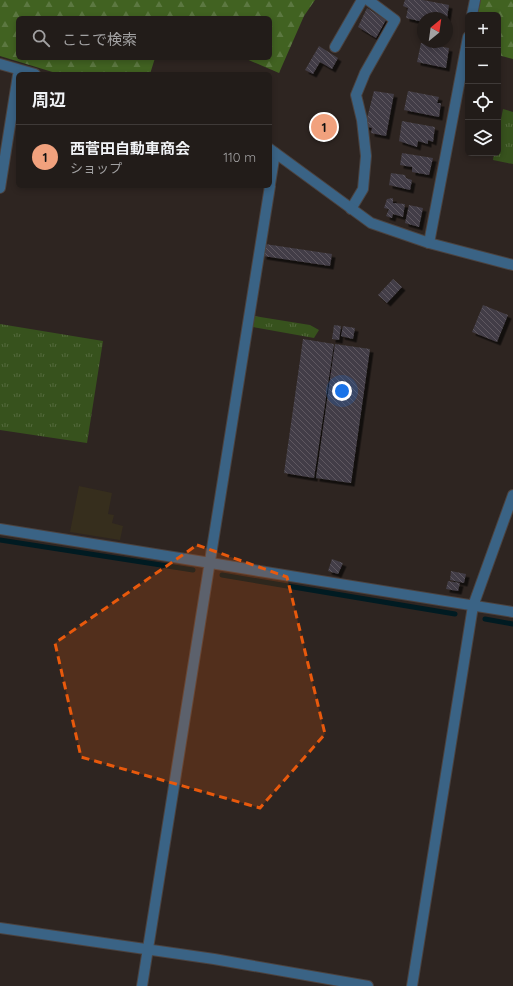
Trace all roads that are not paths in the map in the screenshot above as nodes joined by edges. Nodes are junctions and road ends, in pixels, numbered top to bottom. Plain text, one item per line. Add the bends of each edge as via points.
1 (362, 0) edge
2 (368, 0) edge
3 (475, 0) edge
4 (473, 12) edge
5 (335, 47) dead end
6 (466, 48) edge
7 (0, 64) edge
8 (16, 72) edge
9 (16, 86) edge
10 (273, 151) edge
11 (272, 162) edge
12 (0, 188) edge
13 (270, 188) edge
14 (351, 209) junction
15 (429, 243) junction
16 (513, 265) edge
17 (513, 495) edge
18 (0, 529) edge
19 (210, 563) junction
20 (473, 606) junction
21 (513, 612) edge
22 (0, 928) edge
23 (147, 950) junction
24 (142, 986) edge
25 (368, 986) edge
26 (412, 986) edge

1 - 5 street
2 - 14 street via 395,20 364,73 356,95 366,156 363,189
3 - 4 street
6 - 15 street
7 - 8 street
9 - 12 street
10 - 11 street
10 - 14 street
13 - 19 street
14 - 15 street via 371,223
15 - 16 street
17 - 20 street
18 - 19 street
19 - 20 street
19 - 23 street
20 - 21 street
20 - 26 street
22 - 23 street
23 - 24 street
23 - 25 street

